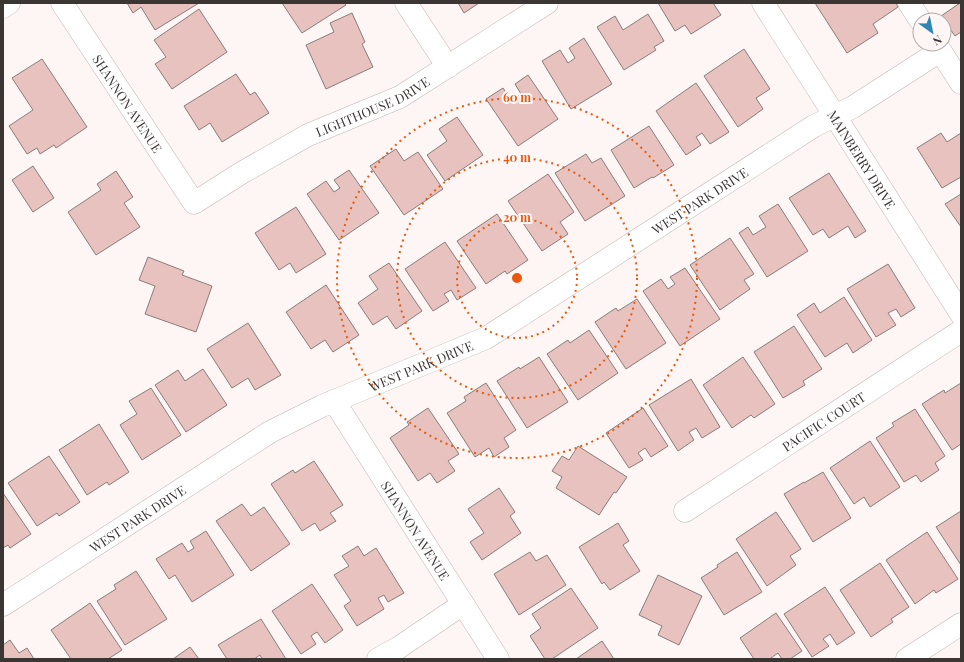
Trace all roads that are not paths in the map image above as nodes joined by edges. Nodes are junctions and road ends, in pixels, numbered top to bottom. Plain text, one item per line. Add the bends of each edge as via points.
1 (9, 3) edge
2 (62, 3) edge
3 (406, 3) edge
4 (547, 3) edge
5 (763, 3) edge
6 (909, 3) edge
7 (3, 7) edge
8 (915, 12) edge
9 (932, 52) edge
10 (941, 52) edge
11 (448, 66) junction
12 (961, 83) edge
13 (834, 116) junction
14 (194, 203) joint
15 (961, 314) edge
16 (961, 331) edge
17 (334, 401) junction
18 (685, 511) dead end
19 (463, 604) junction
20 (3, 605) edge
21 (961, 624) edge
22 (378, 659) edge
23 (498, 659) edge
24 (907, 659) edge

1 - 7 street
2 - 14 street, SHANNON AVENUE
3 - 11 street
4 - 11 street, LIGHTHOUSE DRIVE
5 - 13 street, MAINBERRY DRIVE
6 - 8 street
9 - 13 street, WEST PARK DRIVE via 853,107
10 - 12 street
11 - 14 street, LIGHTHOUSE DRIVE via 400,97 308,135
13 - 15 street, MAINBERRY DRIVE
13 - 17 street, WEST PARK DRIVE via 814,126 486,338
16 - 18 street, PACIFIC COURT
17 - 19 street, SHANNON AVENUE
17 - 20 street, WEST PARK DRIVE via 270,432
19 - 22 street
19 - 23 street, SHANNON AVENUE
21 - 24 street

